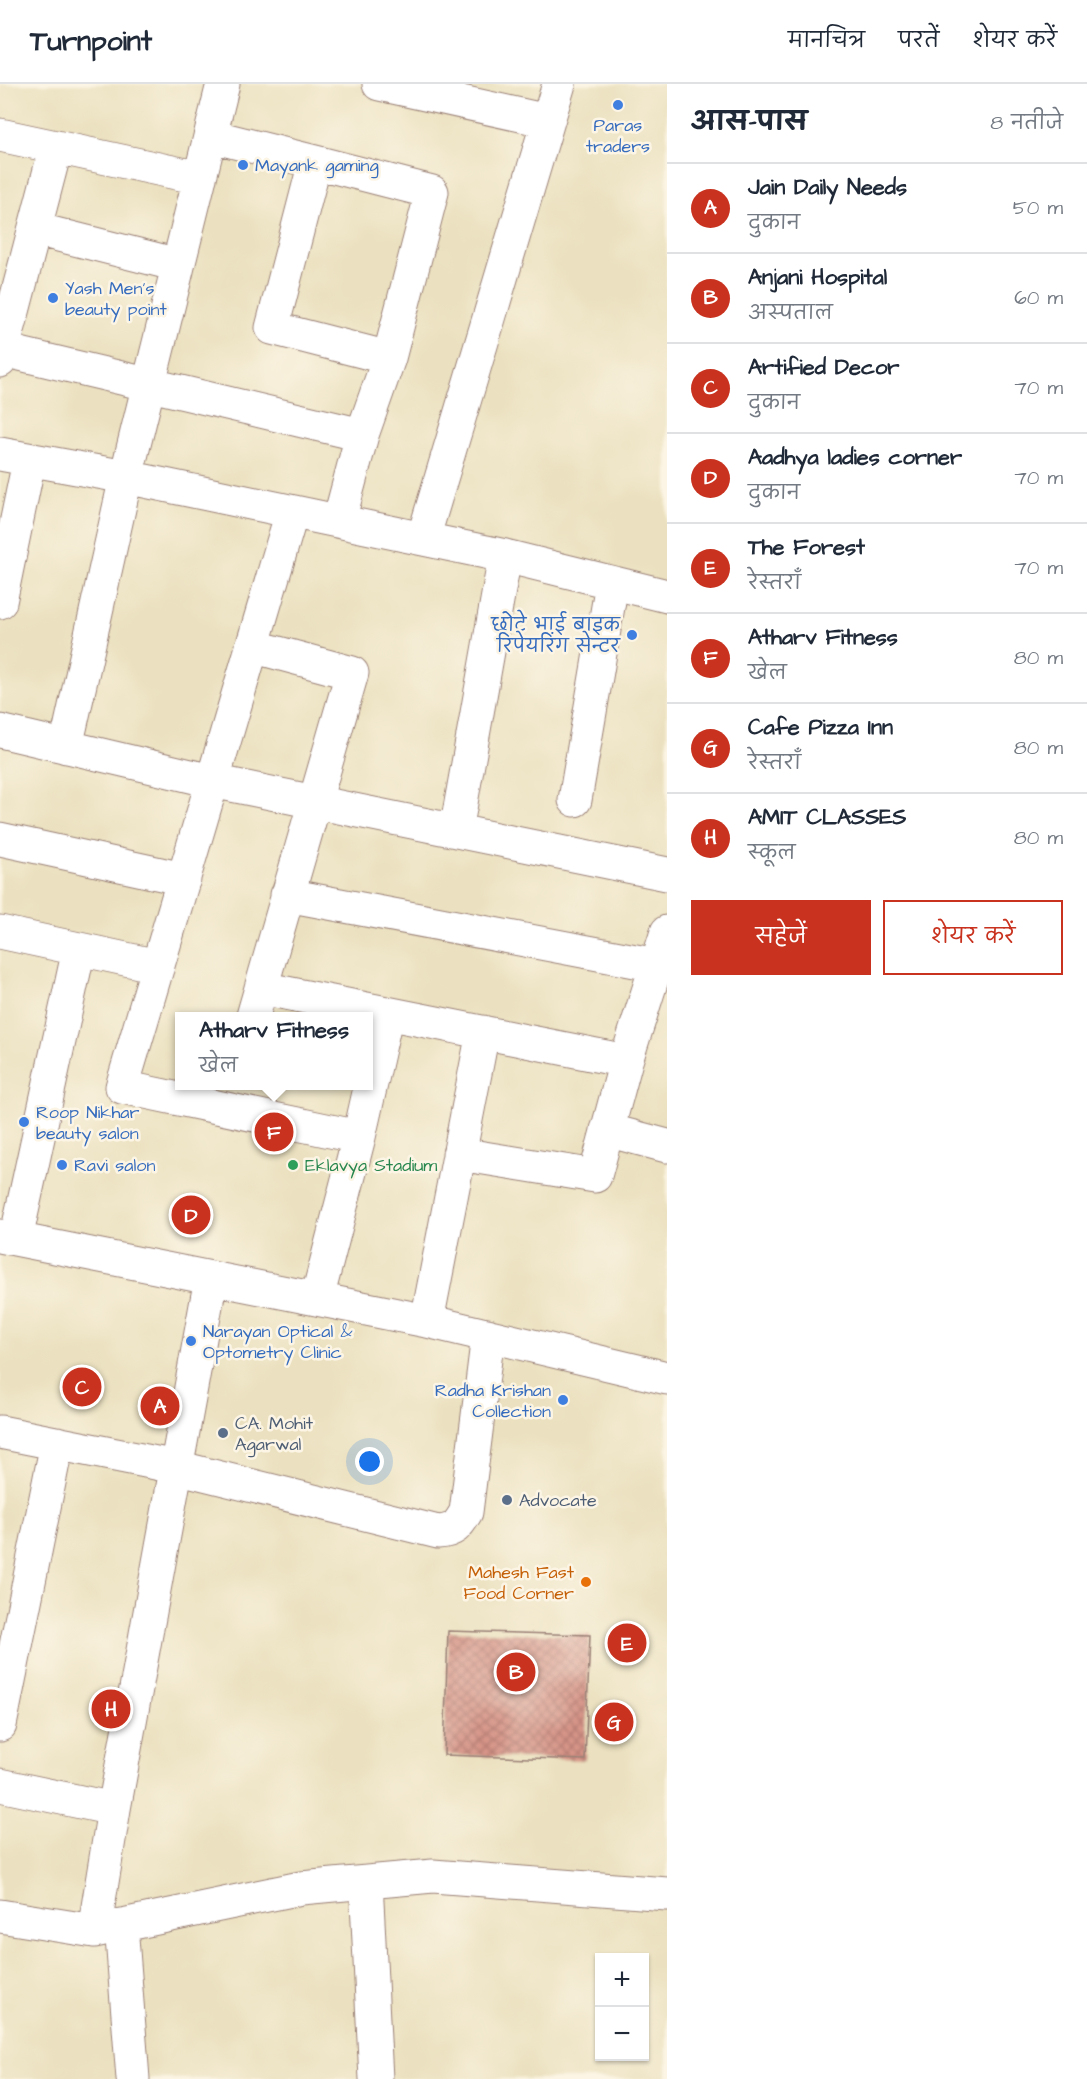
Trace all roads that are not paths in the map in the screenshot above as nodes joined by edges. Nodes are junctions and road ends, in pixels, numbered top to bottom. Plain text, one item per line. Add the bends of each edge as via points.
1 (223, 84) edge
2 (379, 84) edge
3 (559, 84) edge
4 (436, 90) edge
5 (548, 121) junction
6 (0, 135) edge
7 (211, 136) junction
8 (56, 147) junction
9 (315, 162) junction
10 (200, 177) junction
11 (35, 229) junction
12 (178, 266) junction
13 (2, 355) edge
14 (389, 358) junction
15 (149, 384) junction
16 (362, 435) junction
17 (14, 458) edge
18 (126, 477) junction
19 (292, 512) junction
20 (339, 522) junction
21 (423, 539) junction
22 (505, 556) junction
23 (612, 582) junction
24 (667, 596) edge
25 (0, 599) edge
26 (252, 646) junction
27 (0, 731) edge
28 (66, 747) junction
29 (212, 781) junction
30 (575, 800) dead end
31 (314, 802) junction
32 (456, 831) junction
33 (0, 840) edge
34 (667, 874) edge
35 (184, 879) junction
36 (286, 895) junction
37 (0, 932) edge
38 (667, 932) edge
39 (79, 949) junction
40 (158, 966) junction
41 (662, 966) edge
42 (257, 1002) edge
43 (387, 1013) junction
44 (483, 1032) junction
45 (626, 1061) junction
46 (373, 1073) edge
47 (369, 1090) edge
48 (231, 1097) edge
49 (607, 1131) junction
50 (358, 1137) junction
51 (667, 1146) edge
52 (459, 1154) junction
53 (8, 1237) edge
54 (211, 1278) junction
55 (316, 1299) junction
56 (427, 1321) junction
57 (488, 1335) junction
58 (667, 1378) edge
59 (0, 1432) edge
60 (57, 1443) junction
61 (176, 1467) junction
62 (0, 1725) edge
63 (0, 1785) edge
64 (114, 1809) junction
65 (366, 1882) junction
66 (667, 1894) edge
67 (0, 1916) edge
68 (108, 1928) junction
69 (133, 2079) edge
70 (376, 2079) edge

1 - 7 street
2 - 4 street
3 - 5 street
4 - 5 street
5 - 21 street
6 - 8 street
7 - 9 street
7 - 10 street
8 - 10 street
8 - 11 street
9 - 14 street via 272,328
9 - 14 street via 432,192
10 - 12 street
11 - 12 street
11 - 13 street
12 - 15 street
13 - 15 street
14 - 16 street
15 - 16 street
15 - 18 street
16 - 20 street
17 - 18 street
17 - 25 street
18 - 19 street
18 - 28 street
19 - 20 street
19 - 26 street
20 - 21 street
21 - 22 street
22 - 23 street
22 - 32 street
23 - 24 street
23 - 30 street
26 - 29 street
26 - 31 street via 352,673
27 - 28 street
28 - 29 street
29 - 31 street
29 - 35 street
31 - 32 street
31 - 36 street
32 - 34 street
33 - 35 street
35 - 40 street
36 - 41 street
36 - 42 street
37 - 39 street
38 - 41 street
39 - 40 street
39 - 53 street
40 - 48 street via 122,1087
41 - 45 street
42 - 43 street
43 - 44 street
43 - 46 street
44 - 45 street
44 - 52 street
45 - 49 street
47 - 50 street
48 - 50 street
49 - 51 street
49 - 52 street via 595,1176
50 - 55 street
52 - 56 street
53 - 54 street
54 - 55 street
54 - 61 street
55 - 56 street
56 - 57 street
57 - 58 street
57 - 61 street via 466,1512 451,1531 438,1532
59 - 60 street
60 - 61 street
60 - 62 street
61 - 64 street
63 - 64 street
64 - 68 street
65 - 66 street via 434,1876
65 - 68 street via 301,1888
65 - 70 street
67 - 68 street
68 - 69 street

